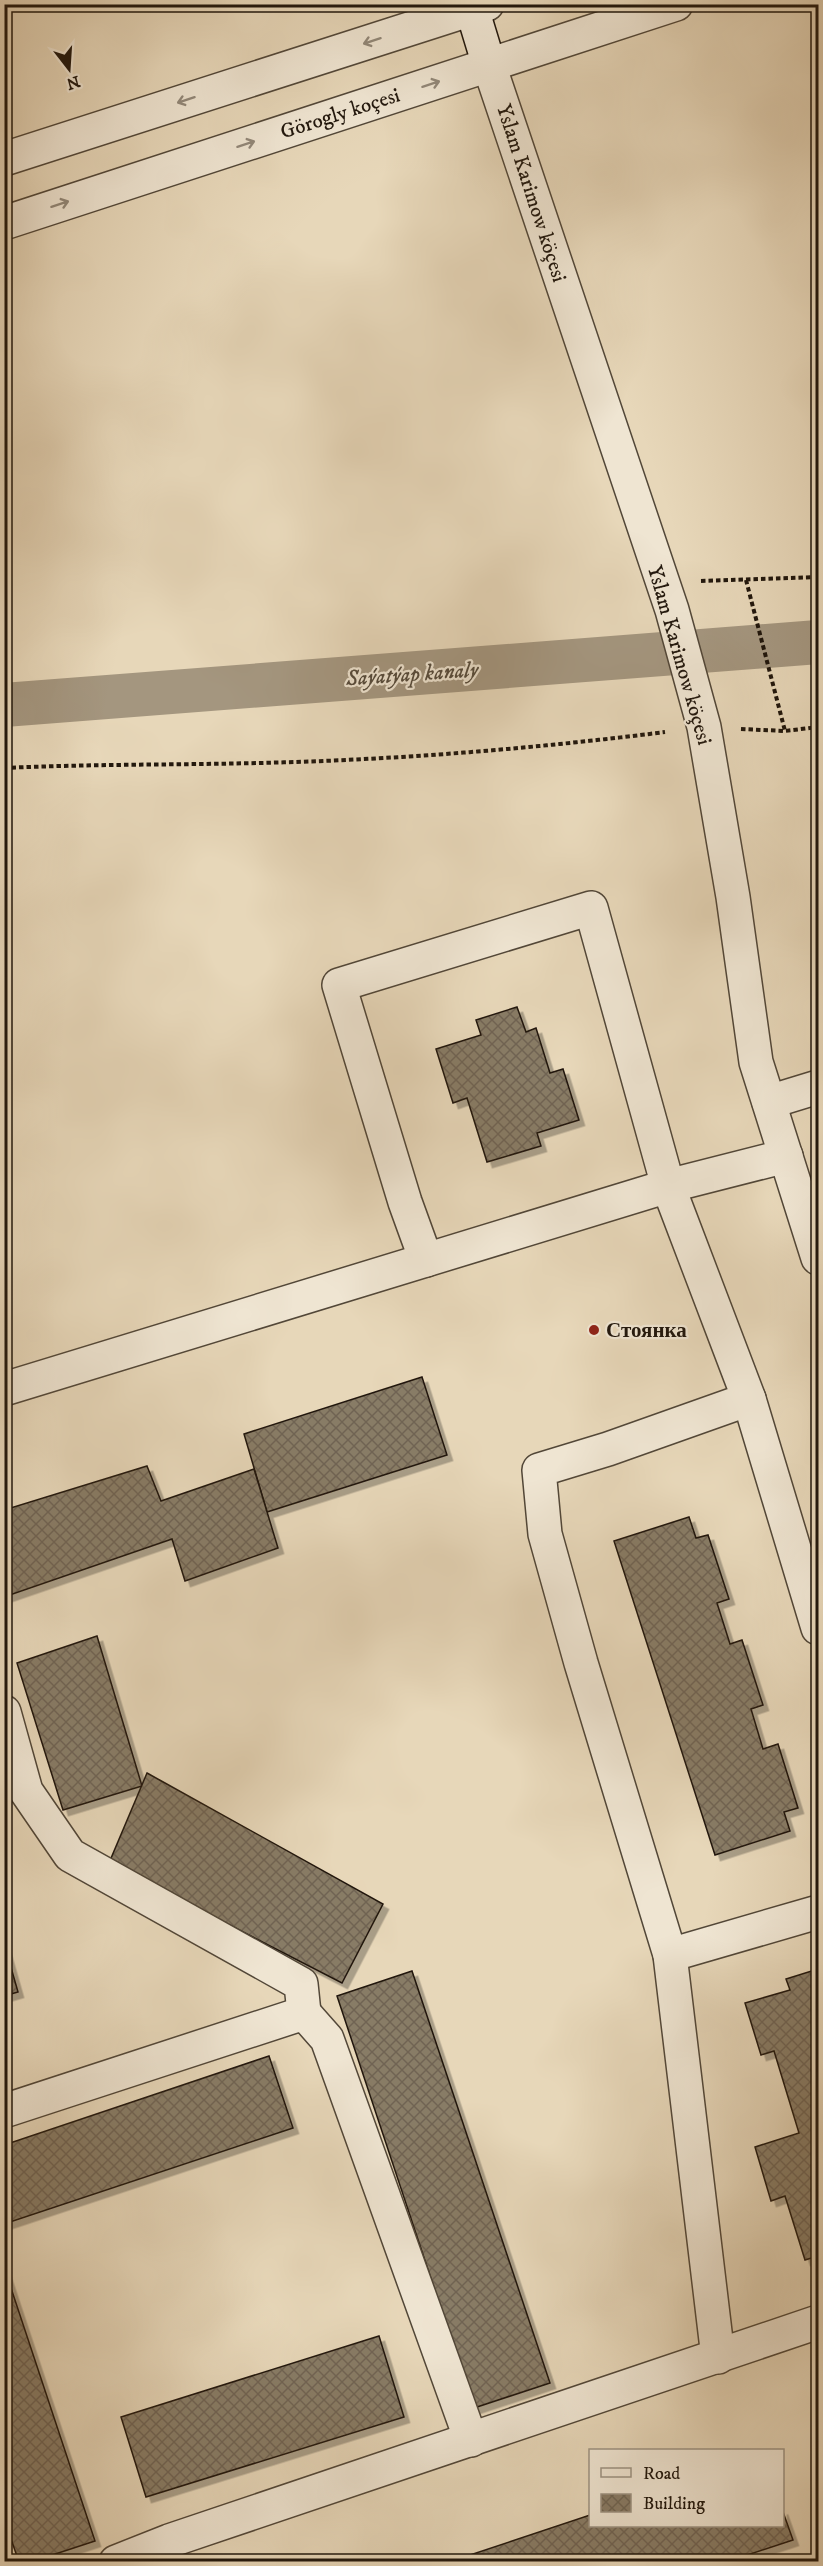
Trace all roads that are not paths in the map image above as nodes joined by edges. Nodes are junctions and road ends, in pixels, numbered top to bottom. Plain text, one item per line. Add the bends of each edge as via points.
1 (676, 4) edge
2 (480, 7) edge
3 (489, 65) junction
4 (4, 159) edge
5 (4, 222) edge
6 (819, 1087) edge
7 (769, 1102) junction
8 (786, 1156) junction
9 (668, 1186) junction
10 (819, 1258) edge
11 (426, 1260) junction
12 (4, 1389) edge
13 (748, 1399) junction
14 (819, 1628) edge
15 (4, 1712) edge
16 (819, 1912) edge
17 (670, 1955) junction
18 (304, 2013) junction
19 (4, 2111) edge
20 (819, 2322) edge
21 (718, 2357) junction
22 (471, 2440) junction
23 (116, 2562) edge

1 - 3 street, Görogly koçesi
2 - 3 street, Yslam Karimow köçesi
2 -> 4 street
5 -> 3 street, Görogly koçesi
3 - 7 street, Yslam Karimow köçesi via 666,596 702,721 733,897 756,1062
6 - 7 street
7 - 8 street, Yslam Karimow köçesi
8 - 9 street
8 - 10 street, Yslam Karimow köçesi
9 - 11 street
9 - 11 street via 591,908 339,985
9 - 13 street
11 - 12 street
13 - 14 street
13 - 17 street via 539,1470 545,1534
15 - 18 street via 26,1791 70,1855 301,1984
16 - 17 street
17 - 21 street
18 - 19 street
18 - 22 street via 327,2039
20 - 21 street
21 - 22 street
22 - 23 street

